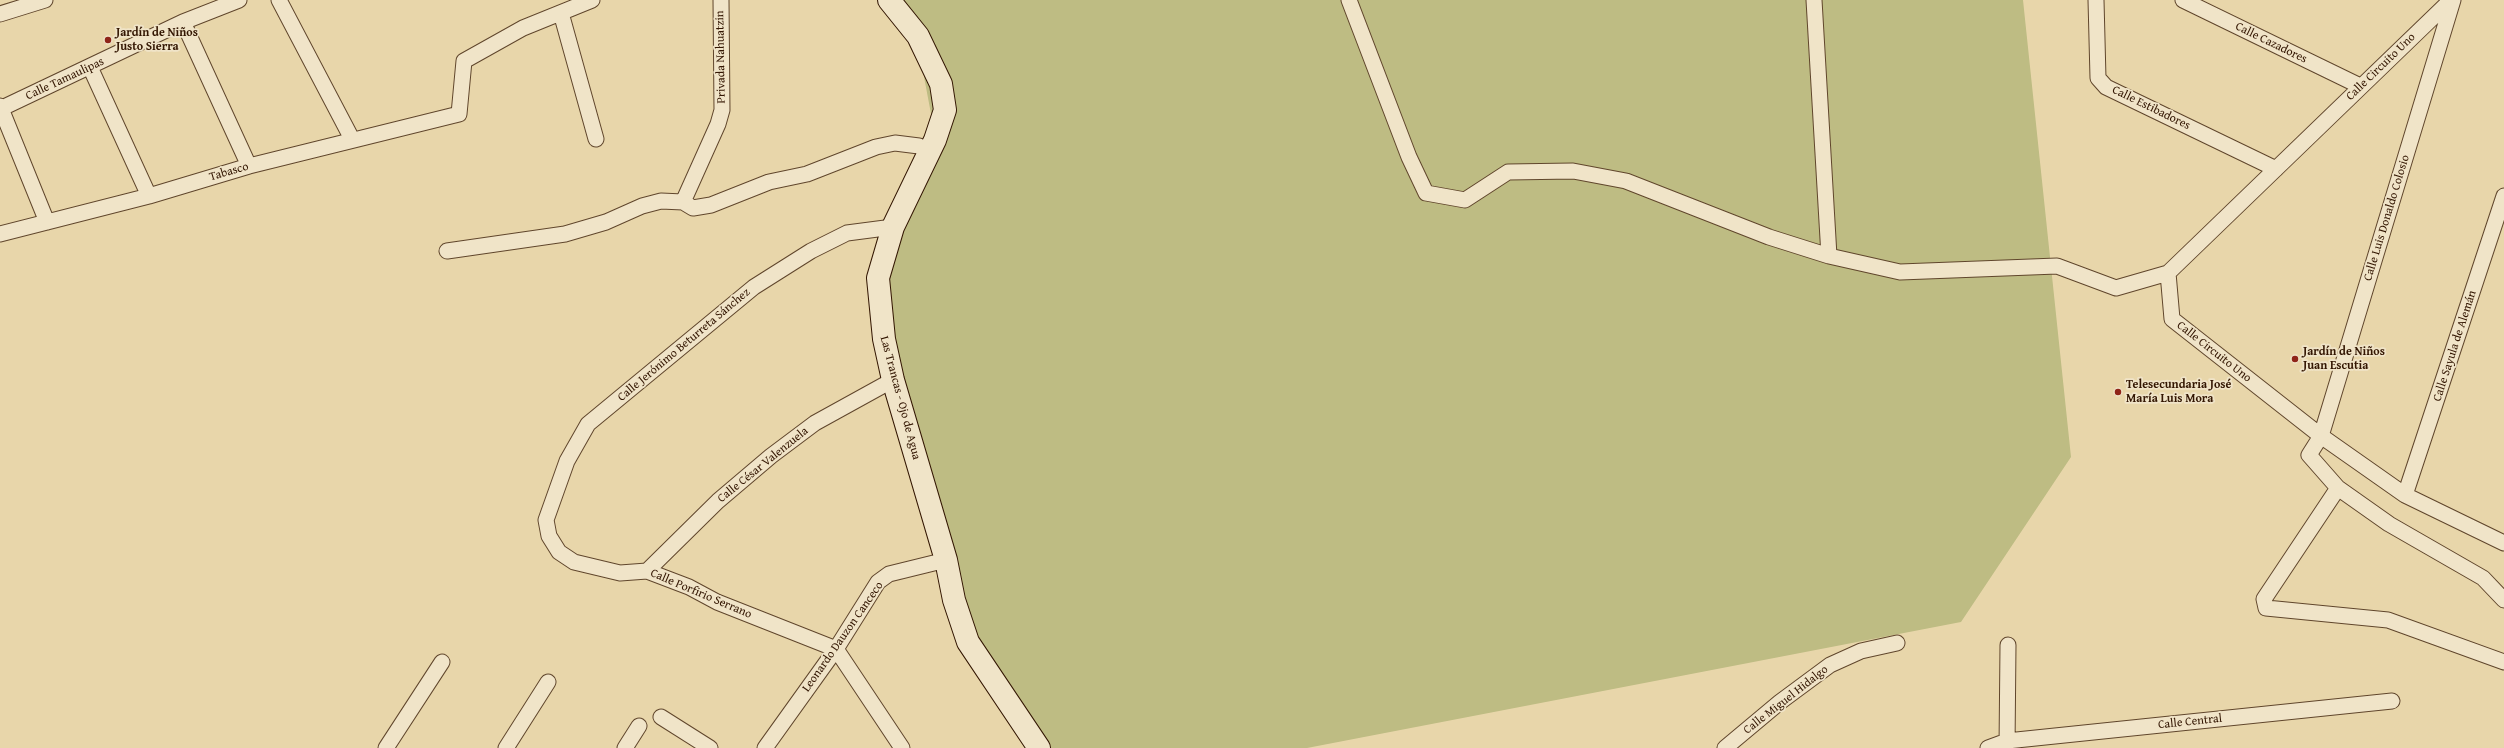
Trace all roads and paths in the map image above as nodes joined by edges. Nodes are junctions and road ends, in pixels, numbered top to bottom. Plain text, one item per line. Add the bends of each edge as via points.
1 (45, 0) edge
2 (239, 0) edge
3 (278, 0) edge
4 (592, 0) edge
5 (721, 0) edge
6 (888, 0) edge
7 (1349, 0) edge
8 (1814, 0) edge
9 (2096, 0) edge
10 (2182, 0) edge
11 (2452, 0) edge
12 (561, 12) junction
13 (0, 14) edge
14 (183, 22) junction
15 (90, 67) junction
16 (2360, 86) junction
17 (0, 108) edge
18 (352, 139) junction
19 (596, 139) dead end
20 (929, 153) junction
21 (249, 166) junction
22 (2276, 169) junction
23 (149, 196) junction
24 (2504, 196) edge
25 (683, 202) junction
26 (47, 222) junction
27 (894, 227) junction
28 (0, 234) edge
29 (447, 251) dead end
30 (1829, 256) junction
31 (2168, 273) junction
32 (893, 380) junction
33 (2321, 436) junction
34 (2338, 488) junction
35 (2405, 495) junction
36 (549, 536) joint
37 (2504, 543) edge
38 (946, 560) junction
39 (648, 571) junction
40 (2504, 600) edge
41 (1897, 643) dead end
42 (2008, 645) dead end
43 (836, 649) junction
44 (442, 662) dead end
45 (2504, 662) edge
46 (548, 682) dead end
47 (2392, 701) dead end
48 (660, 717) dead end
49 (639, 726) dead end
50 (2007, 745) edge
51 (386, 748) edge
52 (506, 748) edge
53 (625, 748) edge
54 (710, 748) edge
55 (765, 748) edge
56 (902, 748) edge
57 (1039, 748) edge
58 (1725, 748) edge
59 (1988, 748) edge

1 - 13 street
2 - 14 street, Calle Tamaulipas
3 - 18 street
4 - 12 street
5 - 25 street, Privada Nahuatzin via 722,110
6 - 20 street, Las Trancas - Ojo de Agua via 918,36 941,84 945,110
7 - 30 street via 1409,157 1426,193 1465,200 1508,172 1574,171 1626,181 1769,237
8 - 30 street
9 - 22 street, Calle Estibadores via 2098,78 2106,87
10 - 16 street, Calle Cazadores
11 - 16 street, Calle Circuito Uno
11 - 33 street, Calle Luis Donaldo Colosio
12 - 18 street, Tabasco via 523,28 464,61 459,114
12 - 19 street
14 - 15 street, Calle Tamaulipas
14 - 21 street
15 - 17 street, Calle Tamaulipas
15 - 23 street
16 - 22 street, Calle Circuito Uno
17 - 26 street
18 - 21 street, Tabasco
20 - 25 street via 919,146 896,143 876,147 807,174 769,182 710,205 693,208
20 - 27 street, Las Trancas - Ojo de Agua
21 - 23 street, Tabasco
22 - 31 street, Calle Circuito Uno
23 - 26 street, Tabasco
24 - 35 street, Calle Sayula de Alemán
25 - 29 street via 661,201 642,206 606,222 565,234
26 - 28 street, Tabasco
27 - 32 street, Las Trancas - Ojo de Agua via 878,278 884,339
27 - 36 street, Calle Jerónimo Beturreta Sánchez via 847,234 811,251 754,287 588,424 567,461 546,520
30 - 31 street via 1900,272 2057,266 2116,288
31 - 33 street, Calle Circuito Uno via 2172,320
32 - 38 street, Las Trancas - Ojo de Agua
32 - 39 street, Calle César Valenzuela via 814,423 771,456 718,501
33 - 34 street, Calle Luis Donaldo Colosio via 2309,455
33 - 35 street, Calle Circuito Uno
34 - 40 street via 2389,524 2483,578
34 - 45 street via 2264,600 2266,608 2388,620
35 - 37 street, Calle Circuito Uno
36 - 39 street, Calle Porfirio Serrano via 559,552 574,562 620,573
38 - 43 street, Leonardo Dauzon Canceco via 889,574 878,582
38 - 57 street, Las Trancas - Ojo de Agua via 954,600 968,642
39 - 43 street, Calle Porfirio Serrano via 689,587 716,602
41 - 58 street, Calle Miguel Hidalgo via 1861,651 1830,666 1780,702
42 - 50 street
43 - 55 street, Leonardo Dauzon Canceco
43 - 56 street
44 - 51 street
46 - 52 street
47 - 50 street, Calle Central
48 - 54 street
49 - 53 street
50 - 59 street, Calle Central

